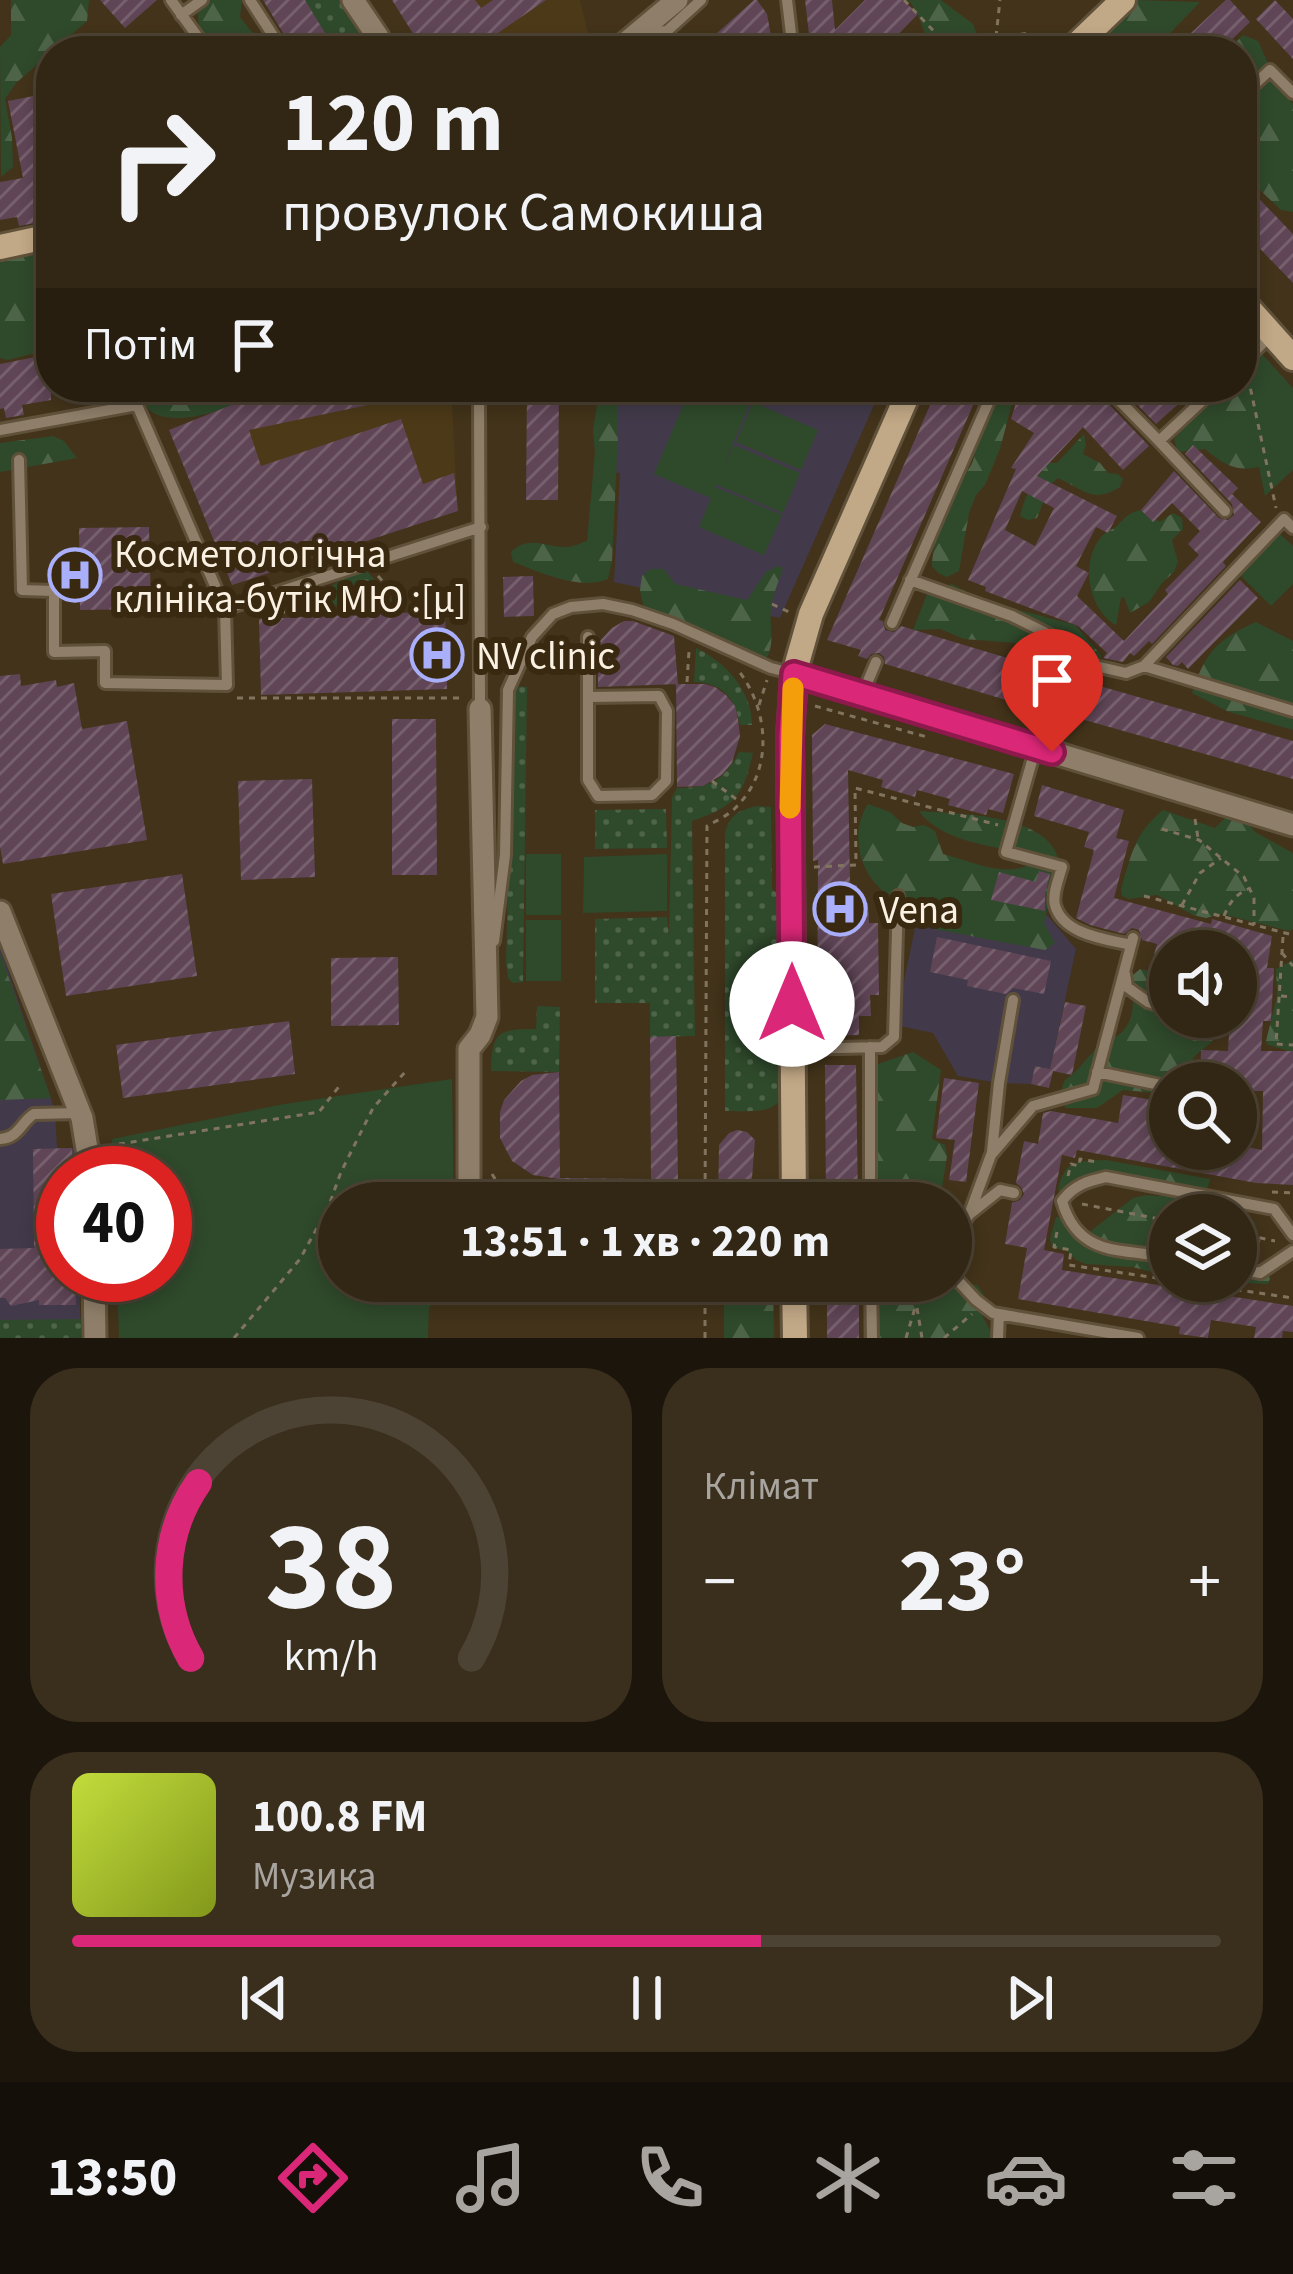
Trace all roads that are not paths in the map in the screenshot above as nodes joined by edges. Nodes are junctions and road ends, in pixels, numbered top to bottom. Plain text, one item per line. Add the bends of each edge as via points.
1 (171, 0) edge
2 (202, 0) edge
3 (250, 0) edge
4 (352, 0) edge
5 (677, 0) edge
6 (701, 0) edge
7 (787, 0) edge
8 (1123, 0) edge
9 (182, 14) junction
10 (648, 26) junction
11 (197, 36) edge
12 (273, 36) edge
13 (377, 36) edge
14 (635, 36) edge
15 (791, 36) edge
16 (1086, 36) edge
17 (1257, 82) edge
18 (1293, 93) edge
19 (36, 239) edge
20 (0, 247) edge
21 (1257, 317) edge
22 (1283, 346) edge
23 (133, 402) edge
24 (479, 402) edge
25 (904, 402) edge
26 (987, 402) edge
27 (1121, 402) edge
28 (1201, 402) edge
29 (133, 406) junction
30 (0, 430) edge
31 (1159, 441) junction
32 (19, 460) dead end
33 (1225, 511) dead end
34 (1289, 523) edge
35 (481, 527) junction
36 (910, 580) junction
37 (225, 609) junction
38 (892, 623) dead end
39 (588, 637) dead end
40 (876, 662) dead end
41 (1078, 662) junction
42 (1144, 666) junction
43 (782, 671) junction
44 (1073, 678) dead end
45 (862, 695) junction
46 (588, 698) junction
47 (480, 703) joint
48 (1293, 711) edge
49 (1062, 717) dead end
50 (1044, 750) junction
51 (1293, 825) edge
52 (898, 896) dead end
53 (0, 912) edge
54 (1124, 971) junction
55 (487, 980) junction
56 (1012, 1000) dead end
57 (1149, 1002) edge
58 (870, 1047) junction
59 (792, 1049) junction
60 (1097, 1072) junction
61 (1149, 1083) edge
62 (80, 1113) junction
63 (0, 1139) edge
64 (86, 1146) edge
65 (992, 1155) junction
66 (469, 1182) edge
67 (794, 1182) edge
68 (870, 1182) edge
69 (1014, 1192) dead end
70 (1195, 1194) edge
71 (972, 1205) edge
72 (1257, 1206) edge
73 (972, 1212) edge
74 (1293, 1235) edge
75 (1293, 1250) edge
76 (1149, 1253) edge
77 (1257, 1272) edge
78 (972, 1295) edge
79 (94, 1302) edge
80 (794, 1302) edge
81 (871, 1302) edge
82 (999, 1314) junction
83 (1077, 1332) edge
84 (95, 1338) edge
85 (795, 1338) edge
86 (872, 1338) edge
87 (998, 1338) edge
88 (1138, 1338) edge

1 - 9 lane
2 - 9 lane
3 - 12 lane
4 - 13 street
5 - 10 street
6 - 10 lane via 668,31
7 - 15 lane
8 - 16 street
9 - 11 lane
10 - 14 street
17 - 18 lane via 1270,70
19 - 20 street
21 - 22 street
23 - 29 lane
24 - 35 lane
25 - 43 street
26 - 36 lane
27 - 31 lane
28 - 31 lane
29 - 30 lane
29 - 37 lane
31 - 33 lane
32 - 37 lane via 22,590 54,591 54,652 105,651 105,683 227,685
34 - 42 lane
35 - 37 lane
35 - 47 lane
36 - 38 lane
36 - 41 lane via 1012,616 1054,637
39 - 46 lane
40 - 45 lane
41 - 42 lane via 1126,674
41 - 44 lane
42 - 48 lane
43 - 45 street
43 - 55 lane via 603,604 553,614 532,637 508,690 505,855
43 - 59 street via 790,737
45 - 50 street
46 - 46 lane via 588,780 598,796 652,795 666,781 667,711 659,696
47 - 55 street
49 - 50 lane
50 - 51 street
50 - 54 lane via 1006,852 1062,867 1059,913 1075,930 1132,941
52 - 58 lane via 894,1037
53 - 62 street
54 - 57 lane via 1127,987
54 - 60 lane
55 - 66 street via 487,1019 469,1049
56 - 65 lane
58 - 59 lane
58 - 68 lane
59 - 67 street
60 - 61 lane
60 - 65 lane via 1093,1089 1033,1106
62 - 63 lane via 34,1114
62 - 64 street
65 - 71 lane
69 - 73 lane via 1000,1190
70 - 76 lane via 1106,1177 1058,1200 1075,1232 1093,1244
72 - 74 lane via 1274,1209
75 - 77 lane
78 - 82 lane
79 - 84 street
80 - 85 street
81 - 86 lane
82 - 83 lane
82 - 87 lane
83 - 88 lane

